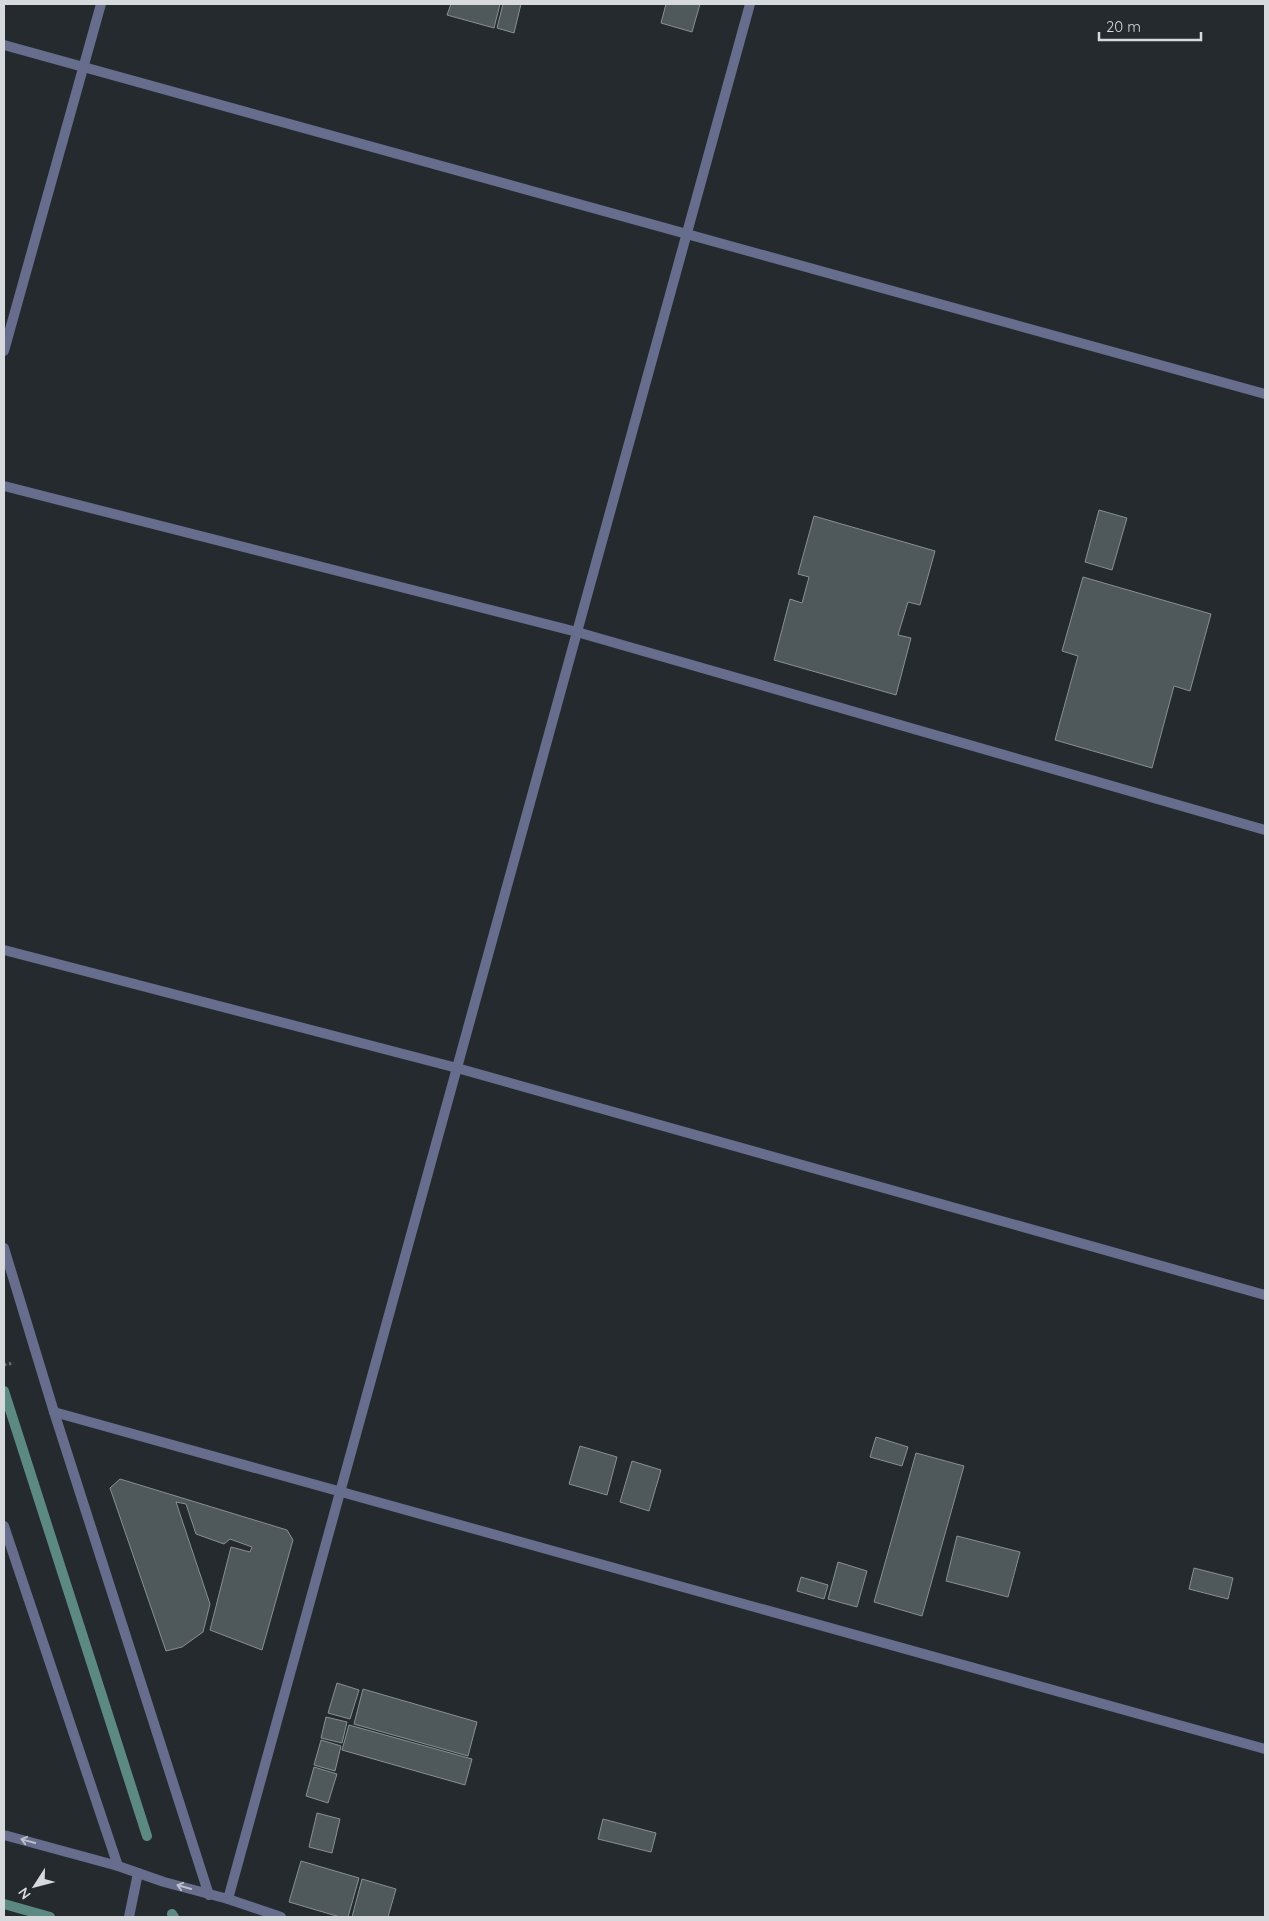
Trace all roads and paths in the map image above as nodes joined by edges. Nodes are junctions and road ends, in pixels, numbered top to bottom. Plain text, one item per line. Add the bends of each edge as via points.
1 (101, 4) edge
2 (750, 4) edge
3 (4, 45) edge
4 (83, 68) junction
5 (687, 233) junction
6 (4, 351) edge
7 (1265, 394) edge
8 (4, 486) edge
9 (577, 632) junction
10 (1265, 830) edge
11 (4, 950) edge
12 (457, 1068) junction
13 (4, 1248) edge
14 (1265, 1295) edge
15 (15, 1362) dead end
16 (4, 1365) edge
17 (54, 1412) junction
18 (340, 1492) junction
19 (4, 1526) edge
20 (1265, 1749) edge
21 (4, 1835) edge
22 (118, 1866) junction
23 (138, 1873) junction
24 (209, 1895) junction
25 (228, 1899) junction
26 (129, 1917) edge
27 (281, 1917) edge

1 - 4 street
2 - 5 street
3 - 4 street
4 - 5 street
4 - 6 street
5 - 7 street
5 - 9 street
8 - 9 street
9 - 10 street
9 - 12 street
11 - 12 street
12 - 14 street
12 - 18 street
13 - 17 street
15 - 16 path
17 - 18 street
17 - 24 street
18 - 20 street
18 - 25 street
19 - 22 street
22 -> 21 street
22 - 23 street
24 -> 23 street
23 - 26 street
24 - 25 street
25 - 27 street

